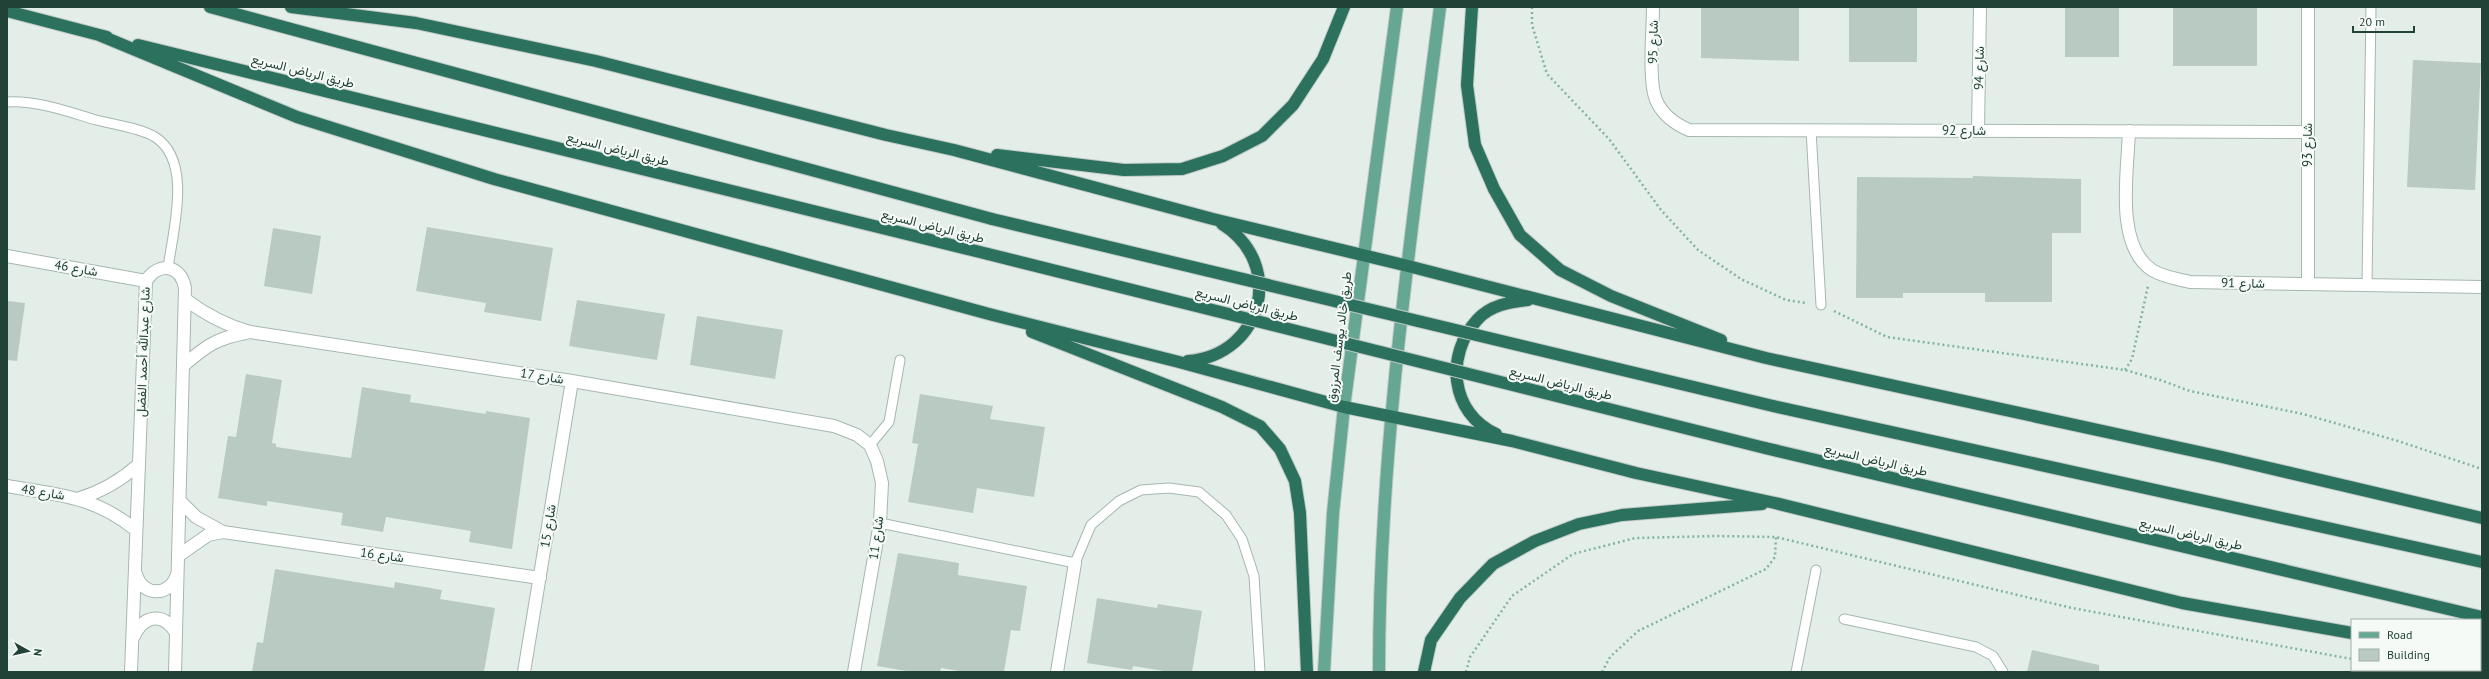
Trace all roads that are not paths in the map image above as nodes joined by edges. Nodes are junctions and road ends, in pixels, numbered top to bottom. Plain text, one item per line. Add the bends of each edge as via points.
1 (210, 7) edge
2 (290, 7) edge
3 (1344, 7) edge
4 (1397, 7) edge
5 (1440, 7) edge
6 (1472, 7) edge
7 (1653, 7) edge
8 (1980, 7) edge
9 (2308, 7) edge
10 (2371, 7) edge
11 (7, 11) edge
12 (99, 35) junction
13 (1652, 78) joint
14 (7, 102) edge
15 (1811, 130) junction
16 (1978, 130) junction
17 (2129, 131) junction
18 (2307, 132) junction
19 (954, 150) junction
20 (1213, 219) junction
21 (1364, 255) junction
22 (7, 256) edge
23 (1408, 266) junction
24 (168, 268) junction
25 (146, 281) junction
26 (2308, 284) junction
27 (2366, 285) junction
28 (2482, 287) edge
29 (185, 299) junction
30 (1535, 299) junction
31 (1821, 305) road end
32 (988, 314) junction
33 (250, 332) junction
34 (1766, 358) junction
35 (900, 360) dead end
36 (1179, 362) junction
37 (184, 365) junction
38 (572, 381) junction
39 (1344, 406) junction
40 (1391, 417) junction
41 (1512, 441) junction
42 (870, 445) junction
43 (138, 465) junction
44 (7, 486) edge
45 (80, 498) junction
46 (180, 501) junction
47 (1775, 503) junction
48 (2482, 518) edge
49 (880, 523) junction
50 (136, 530) junction
51 (223, 532) junction
52 (178, 556) junction
53 (2482, 562) edge
54 (1075, 563) junction
55 (1816, 570) dead end
56 (136, 571) junction
57 (178, 571) junction
58 (540, 578) junction
59 (2482, 617) edge
60 (1844, 619) dead end
61 (176, 633) junction
62 (2351, 633) edge
63 (133, 639) junction
64 (130, 671) edge
65 (175, 672) edge
66 (524, 672) edge
67 (854, 672) edge
68 (1057, 672) edge
69 (1260, 672) edge
70 (1306, 672) edge
71 (1324, 672) edge
72 (1379, 672) edge
73 (1424, 672) edge
74 (1796, 672) edge
75 (2003, 672) edge

1 - 53 highway, طريق الرياض السريع, bridge via 992,219 1773,406
2 - 19 highway via 416,23 557,53
3 - 19 highway via 1323,59 1293,105 1262,136 1223,156 1182,169 1124,170
4 - 21 main road, طريق خالد يوسف المرزوق via 1373,206
5 - 23 main road
6 - 34 highway via 1467,86 1475,145 1494,189 1520,235 1560,270 1611,296
7 - 13 street, شارع 95
8 - 16 street, شارع 94
9 - 18 street, شارع 93
10 - 27 lane
11 - 12 highway, طريق الرياض السريع
12 - 32 highway via 297,117 494,179
12 - 59 highway, طريق الرياض السريع, bridge via 1765,448
13 - 15 street, شارع 92 via 1656,99 1666,114 1676,124 1689,130
14 - 24 lane via 62,110 153,136 167,146 175,162 179,181
15 - 16 street, شارع 92
15 - 31 lane
16 - 17 street, شارع 92
17 - 18 street, شارع 92
17 - 26 street, شارع 91 via 2126,221 2130,239 2152,269 2190,282
18 - 26 street, شارع 93
19 - 20 highway
20 - 21 highway
20 - 36 highway via 1235,232 1252,253 1259,279 1258,305 1247,329 1229,348 1206,360
21 - 23 highway
21 - 39 main road, طريق خالد يوسف المرزوق
22 - 25 street, شارع 46
23 - 30 highway
23 - 40 main road
24 - 25 street, شارع عبدالله أحمد الفضل via 158,268
24 - 29 street via 177,271 183,279
25 - 43 street, شارع عبدالله أحمد الفضل
26 - 27 street, شارع 91
27 - 28 street, شارع 91
29 - 33 street, شارع 17 via 225,325
29 - 37 street
30 - 34 highway
30 - 41 highway via 1504,303 1478,319 1460,344 1456,375 1464,405 1484,428
32 - 36 highway
32 - 70 highway via 1222,407 1260,426 1280,449 1295,481 1300,513
33 - 37 street, شارع 17 via 224,336 205,346
33 - 38 street, شارع 17
34 - 48 highway via 2230,458
35 - 42 lane via 889,422
36 - 39 highway
37 - 46 street
38 - 42 street, شارع 17 via 834,426 857,435
38 - 58 street, شارع 15
39 - 40 highway
39 - 71 main road, طريق خالد يوسف المرزوق via 1333,513
40 - 41 highway
40 - 72 main road via 1379,629
41 - 47 highway via 1636,473
42 - 49 street, شارع 11 via 882,484
43 - 45 street, شارع 48 via 102,491
43 - 50 street, شارع عبدالله أحمد الفضل
44 - 45 street, شارع 48
45 - 50 street, شارع 48 via 121,517
46 - 51 street, شارع 16 via 196,517
46 - 52 street
47 - 62 highway via 2182,603
47 - 73 highway via 1622,515 1579,524 1535,541 1493,564 1460,598 1431,640
49 - 54 lane
49 - 67 street, شارع 11
50 - 56 street, شارع عبدالله أحمد الفضل
51 - 52 street, شارع 16 via 208,535
51 - 58 street, شارع 16
52 - 57 street
54 - 68 street
54 - 69 lane via 1091,525 1119,501 1141,490 1169,488 1199,492 1226,515 1242,539 1254,576
55 - 74 lane
56 - 57 street via 138,581 146,589 157,592 167,589 175,581
56 - 63 street, شارع عبدالله أحمد الفضل
57 - 61 street
58 - 66 street, شارع 15
60 - 75 lane via 1976,647 1993,656
61 - 63 street via 171,624 163,619 153,618 144,622
61 - 65 street
63 - 64 street, شارع عبدالله أحمد الفضل

